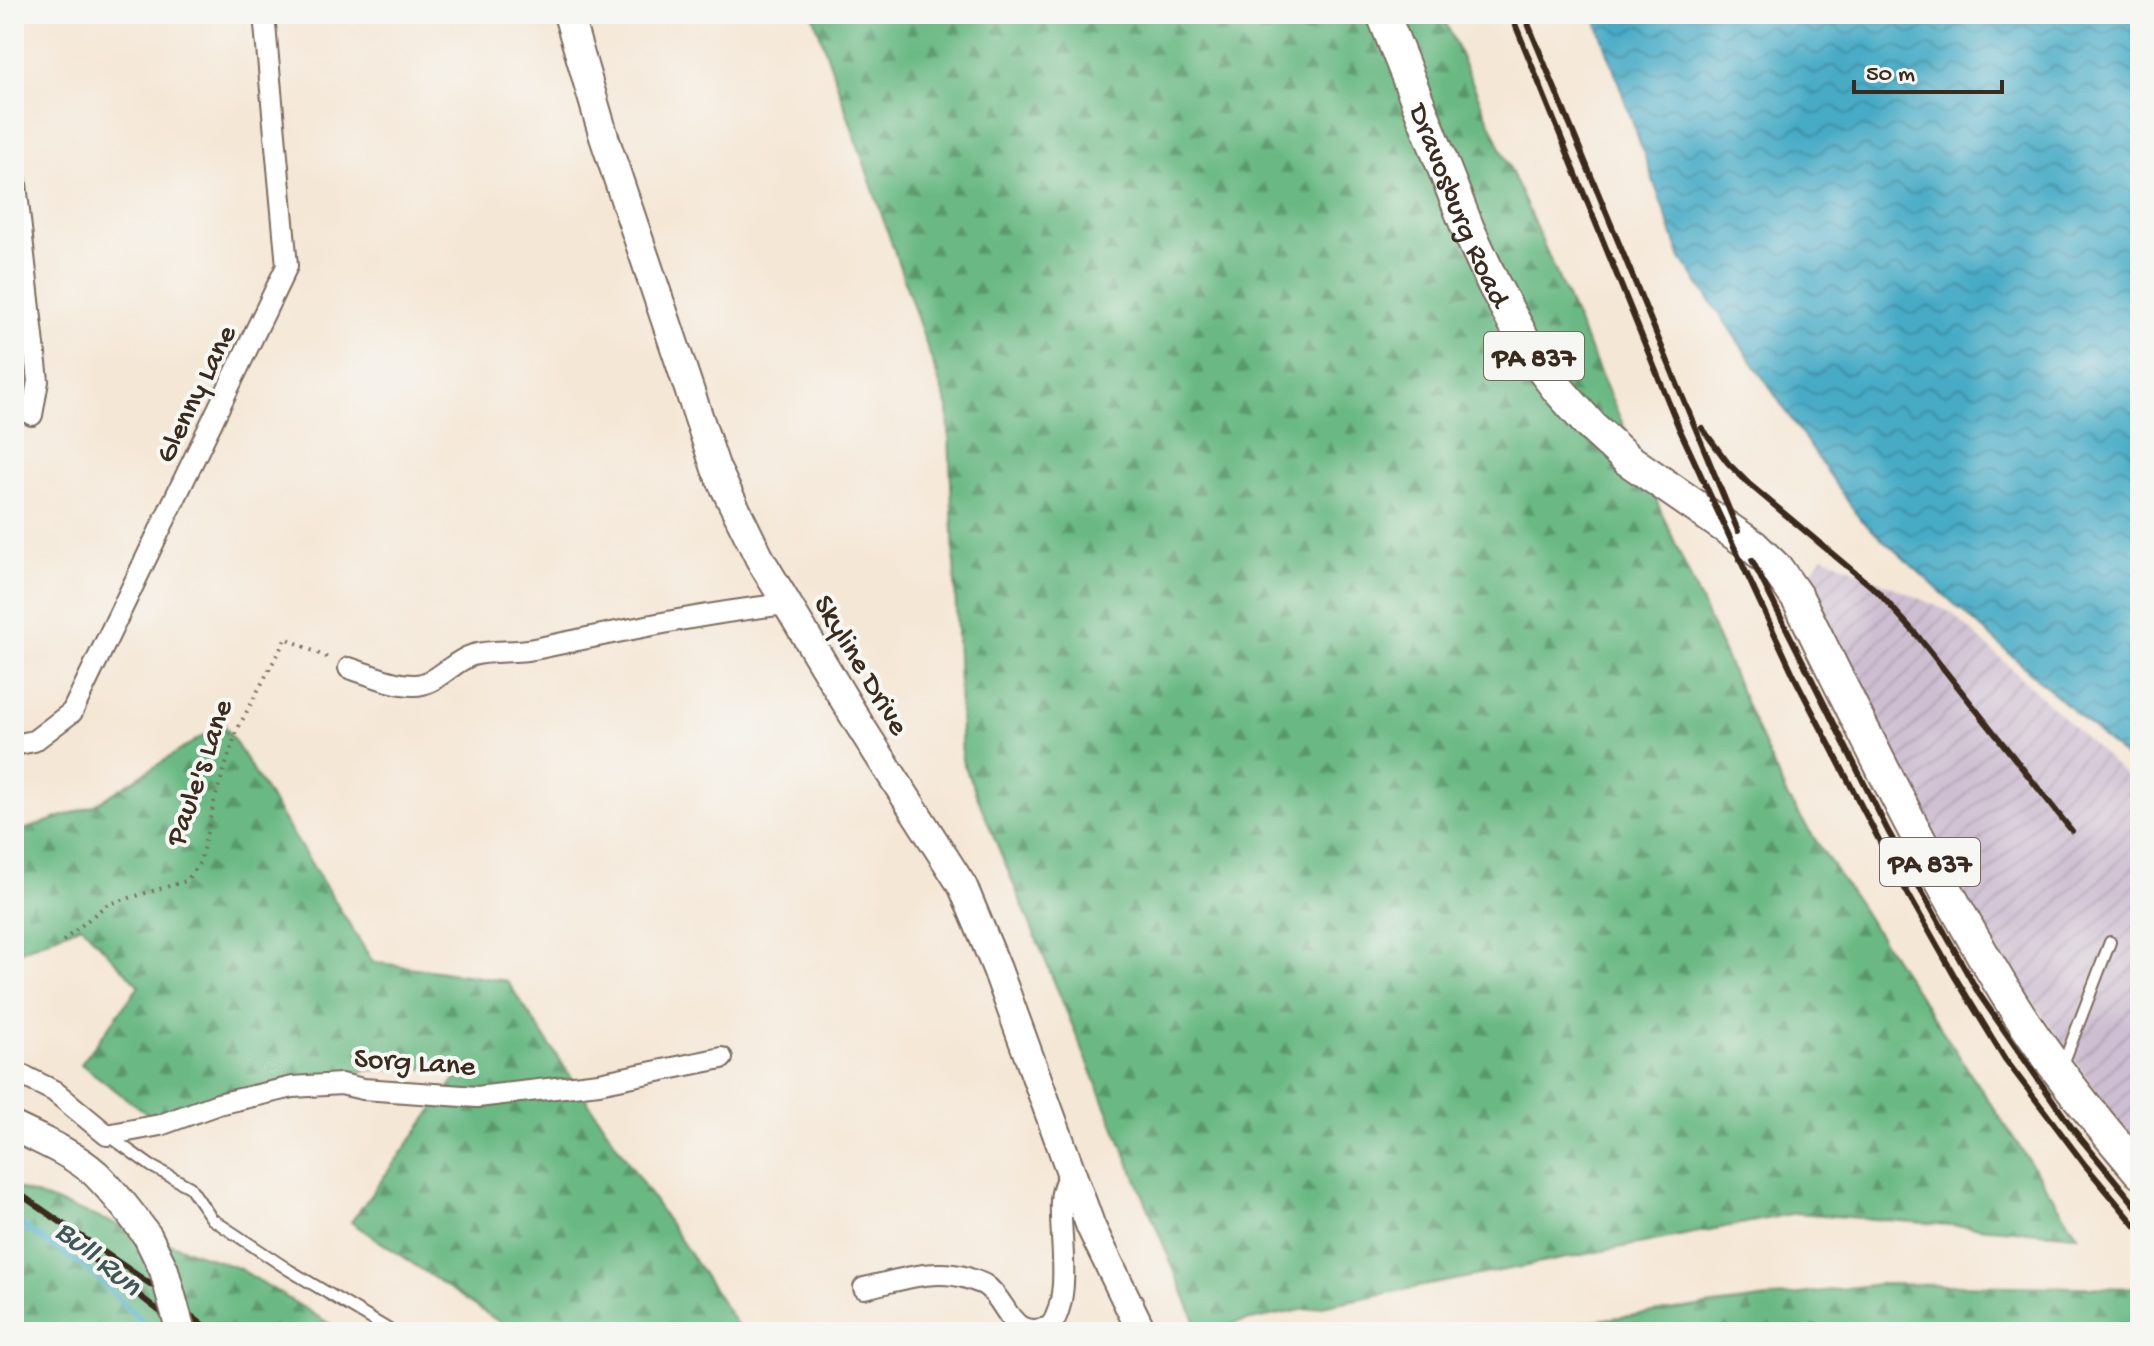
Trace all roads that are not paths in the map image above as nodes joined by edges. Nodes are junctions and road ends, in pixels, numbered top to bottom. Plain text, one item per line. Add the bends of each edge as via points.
1 (264, 14) edge
2 (568, 14) edge
3 (1383, 14) edge
4 (14, 166) edge
5 (32, 415) dead end
6 (787, 604) junction
7 (349, 668) road end
8 (14, 745) edge
9 (2110, 942) dead end
10 (722, 1058) dead end
11 (14, 1071) edge
12 (2060, 1072) junction
13 (14, 1127) edge
14 (107, 1135) junction
15 (1070, 1171) junction
16 (2140, 1172) edge
17 (864, 1288) dead end
18 (181, 1332) edge
19 (393, 1332) edge
20 (1142, 1332) edge

1 - 8 street, Glenny Lane via 287,266 72,712 34,741
2 - 6 street, Skyline Drive via 716,469
3 - 12 main road, Dravosburg Road / PA 837 via 1468,229 1532,355 1590,425 1627,459 1740,536 1777,569 1798,599 1923,850 2009,999
4 - 5 street via 38,381
6 - 7 street via 721,611 513,653 476,654 426,684
6 - 15 street, Skyline Drive via 963,887
9 - 12 lane
10 - 14 street, Sorg Lane via 599,1083 477,1097 341,1084 293,1087
11 - 14 street via 54,1091
12 - 16 main road, PA 837
13 - 18 street, bridge via 94,1172 130,1212 164,1270
14 - 19 lane via 190,1187 212,1219
15 - 17 street via 1060,1199 1062,1292 1058,1317 1050,1327 1031,1331 1017,1326 985,1285 964,1277 934,1273
15 - 20 street, Skyline Drive

